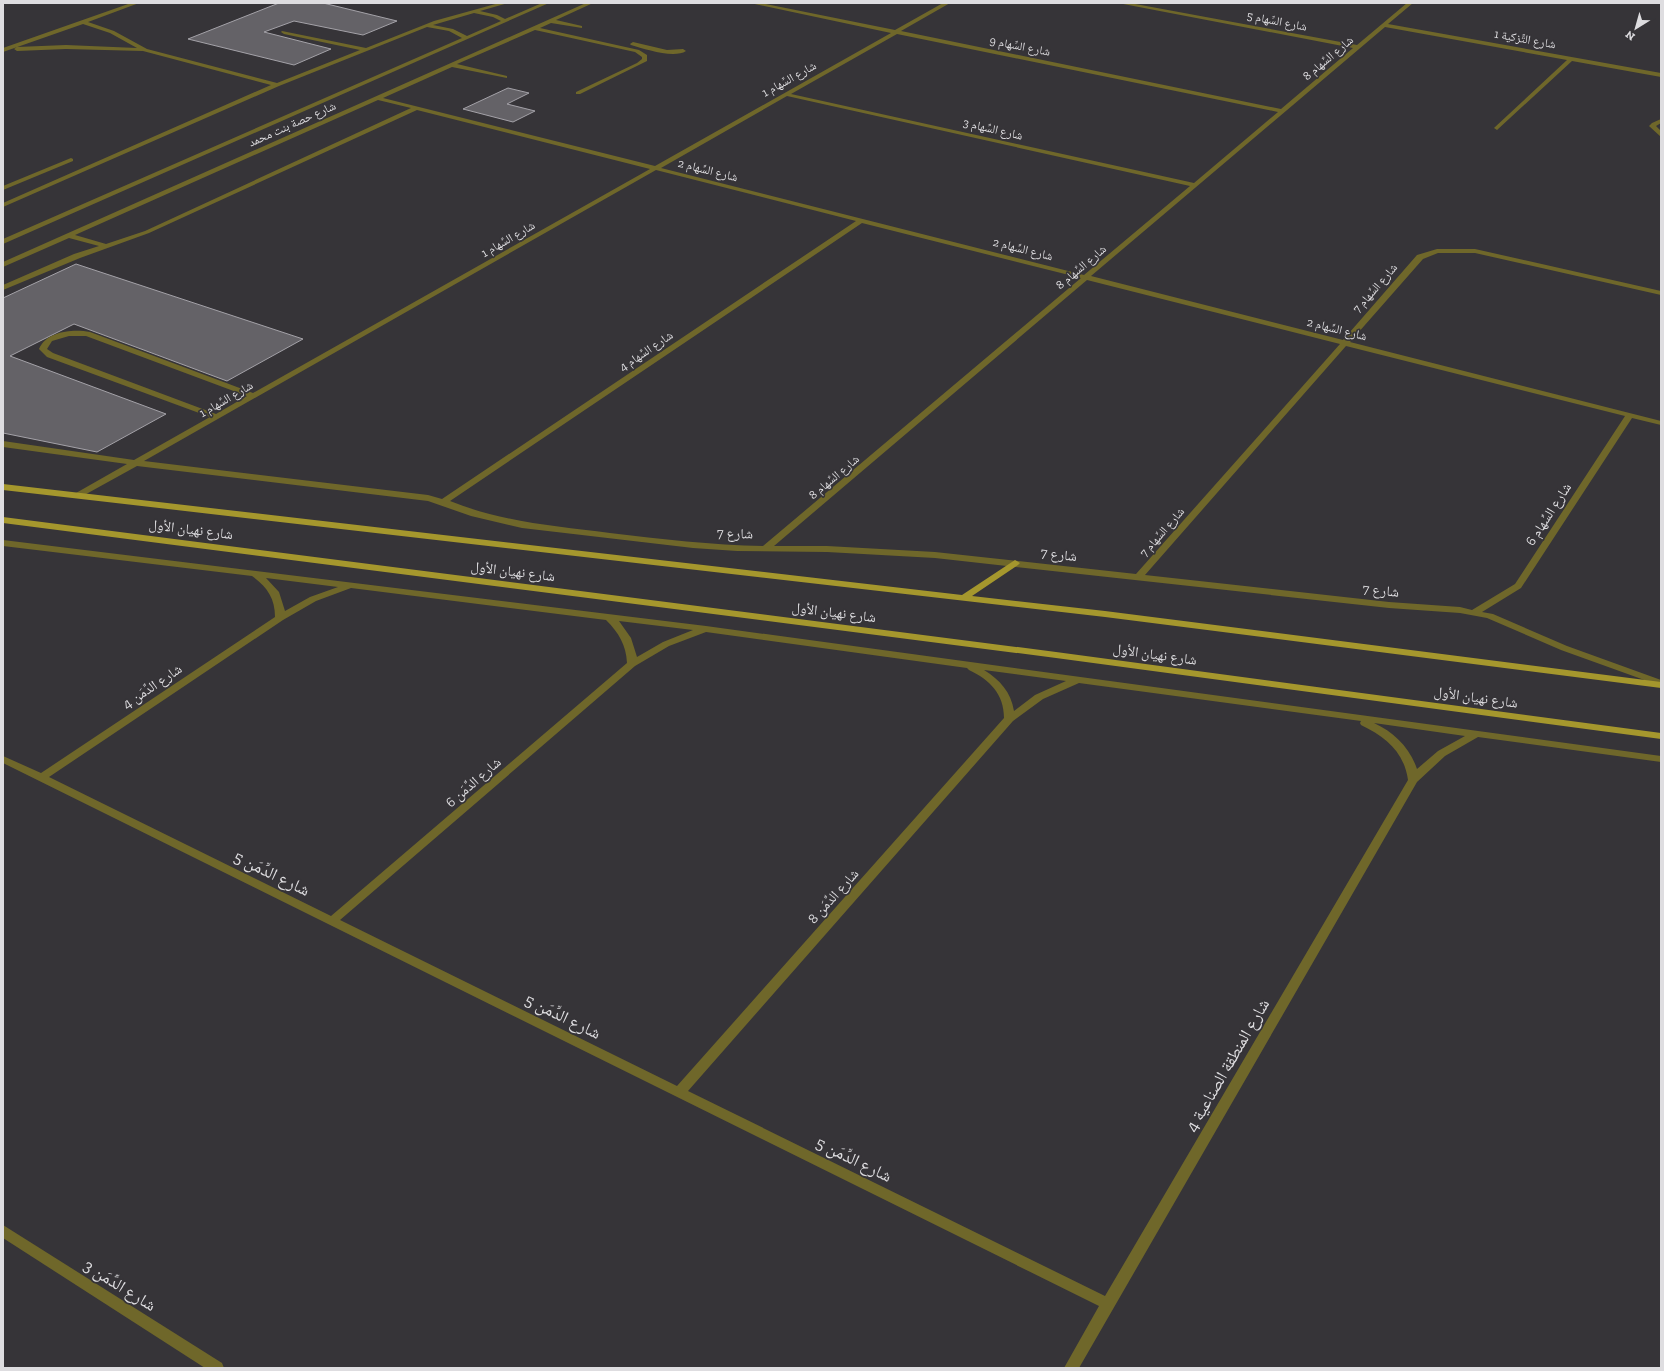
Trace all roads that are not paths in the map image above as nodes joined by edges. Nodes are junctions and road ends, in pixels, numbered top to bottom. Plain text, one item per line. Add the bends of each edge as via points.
1 (136, 3) edge
2 (504, 3) edge
3 (546, 3) edge
4 (590, 3) edge
5 (753, 3) edge
6 (947, 3) edge
7 (1121, 3) edge
8 (1410, 3) edge
9 (470, 11) junction
10 (560, 17) junction
11 (505, 21) junction
12 (551, 21) junction
13 (83, 22) junction
14 (426, 25) junction
15 (1384, 25) junction
16 (534, 28) junction
17 (284, 32) dead end
18 (896, 32) junction
19 (594, 34) dead end
20 (467, 38) junction
21 (1357, 47) junction
22 (5, 50) edge
23 (145, 50) junction
24 (368, 50) junction
25 (683, 51) dead end
26 (1571, 59) junction
27 (453, 65) junction
28 (1661, 69) edge
29 (1659, 74) edge
30 (505, 77) dead end
31 (277, 85) junction
32 (578, 93) dead end
33 (785, 94) junction
34 (378, 98) junction
35 (416, 108) junction
36 (1283, 111) junction
37 (1661, 121) edge
38 (1497, 128) dead end
39 (1661, 135) edge
40 (71, 160) dead end
41 (656, 168) junction
42 (1195, 185) junction
43 (3, 188) edge
44 (3, 205) edge
45 (862, 220) junction
46 (69, 236) junction
47 (3, 242) edge
48 (107, 246) junction
49 (3, 265) edge
50 (1086, 277) junction
51 (3, 288) edge
52 (1661, 293) edge
53 (1343, 342) junction
54 (253, 396) junction
55 (1630, 415) junction
56 (216, 417) junction
57 (1661, 423) edge
58 (3, 444) edge
59 (136, 463) junction
60 (3, 487) edge
61 (80, 496) junction
62 (444, 502) junction
63 (3, 520) edge
64 (3, 543) edge
65 (22, 546) junction
66 (766, 548) junction
67 (3, 551) edge
68 (1015, 563) junction
69 (253, 573) junction
70 (1139, 577) junction
71 (352, 585) junction
72 (963, 598) junction
73 (1475, 612) junction
74 (280, 618) junction
75 (610, 618) junction
76 (706, 629) junction
77 (632, 664) junction
78 (965, 665) junction
79 (1077, 680) junction
80 (1661, 684) edge
81 (1353, 718) junction
82 (1009, 719) junction
83 (1476, 735) junction
84 (1661, 736) edge
85 (3, 759) edge
86 (1661, 759) edge
87 (41, 778) junction
88 (1413, 780) junction
89 (332, 921) junction
90 (679, 1092) junction
91 (3, 1232) edge
92 (1108, 1304) junction
93 (218, 1368) edge
94 (1071, 1368) edge

1 - 13 street
2 - 9 street
3 - 11 street, شارع حصة بنت محمد
4 - 10 street, شارع حصة بنت محمد
5 - 18 street, شارع السِّهام 9
6 - 18 street, شارع السِّهام 1
7 - 21 street, شارع السِّهام 5
8 - 15 street, شارع السِّهام 8
9 - 11 street
9 - 14 street
10 - 12 street, شارع حصة بنت محمد
10 - 12 street via 582,26
11 - 20 street, شارع حصة بنت محمد
12 - 16 street, شارع حصة بنت محمد
13 - 22 street
13 - 23 street via 108,30
14 - 20 street via 451,30
14 - 24 street
15 - 21 street, شارع السِّهام 8
15 - 26 street, شارع التَّزكية 1
16 - 27 street, شارع حصة بنت محمد
16 - 32 street via 636,51 645,56 645,60 639,64
17 - 24 street
18 - 33 street, شارع السِّهام 1
18 - 36 street, شارع السِّهام 9
19 - 25 street via 662,51
20 - 47 street, شارع حصة بنت محمد
21 - 36 street, شارع السِّهام 8
22 - 23 street via 66,47
23 - 31 street
24 - 31 street
26 - 29 street, شارع التَّزكية 1
26 - 38 street
27 - 30 street
27 - 34 street, شارع حصة بنت محمد
28 - 29 street
31 - 44 street
33 - 41 street, شارع السِّهام 1
33 - 42 street, شارع السِّهام 3
34 - 35 street, شارع السِّهام 2
34 - 46 street, شارع حصة بنت محمد
35 - 41 street, شارع السِّهام 2
35 - 48 street via 147,232
36 - 42 street, شارع السِّهام 8
37 - 39 street via 1652,126
40 - 43 street
41 - 45 street, شارع السِّهام 2
41 - 54 street, شارع السِّهام 1
42 - 50 street, شارع السِّهام 8
45 - 50 street, شارع السِّهام 2
45 - 62 street, شارع السِّهام 4
46 - 48 street
46 - 49 street, شارع حصة بنت محمد
48 - 51 street via 62,262
50 - 53 street, شارع السِّهام 2
50 - 66 street, شارع السِّهام 8
52 - 53 street, شارع السِّهام 7 via 1475,251 1437,251 1414,262
53 - 55 street, شارع السِّهام 2
53 - 70 street, شارع السِّهام 7
54 - 56 street, شارع السِّهام 1
54 - 56 street via 87,334 65,334 52,339 44,346 43,350 50,355
55 - 57 street, شارع السِّهام 2
55 - 73 street, شارع السِّهام 6 via 1518,586
56 - 59 street, شارع السِّهام 1
58 - 59 street, شارع 7
59 - 61 street, شارع السِّهام 1
59 - 62 street, شارع 7 via 413,496
60 - 61 main road, شارع نهيان الأول
61 - 72 main road, شارع نهيان الأول
62 - 66 street, شارع 7 via 474,514 522,525 715,547
63 - 84 main road, شارع نهيان الأول via 1032,652
64 - 65 street
65 - 67 street
65 - 69 street
66 - 68 street, شارع 7 via 885,552
68 - 70 street, شارع 7
68 - 72 main road
69 - 71 street
69 - 74 street via 264,580 278,597
70 - 73 street, شارع 7 via 1395,606
71 - 74 street, شارع الدِّمَن 4 via 314,599
71 - 75 street
72 - 80 main road, شارع نهيان الأول
73 - 80 street, شارع 7
74 - 87 street, شارع الدِّمَن 4
75 - 76 street
75 - 77 street via 625,634 632,654
76 - 77 street, شارع الدِّمَن 6 via 666,644
76 - 78 street
77 - 89 street, شارع الدِّمَن 6
78 - 79 street
78 - 82 street via 997,684 1008,701
79 - 81 street
79 - 82 street, شارع الدِّمَن 8 via 1039,697
81 - 83 street
81 - 88 street via 1381,731 1403,749 1413,770
82 - 90 street, شارع الدِّمَن 8
83 - 86 street
83 - 88 street, شارع المنطقة الصناعية 4 via 1440,754
85 - 87 street, شارع الدِّمَن 5
87 - 89 street, شارع الدِّمَن 5
88 - 92 street, شارع المنطقة الصناعية 4
89 - 90 street, شارع الدِّمَن 5
90 - 92 street, شارع الدِّمَن 5
91 - 93 street, شارع الدِّمَن 3
92 - 94 street, شارع المنطقة الصناعية 4

